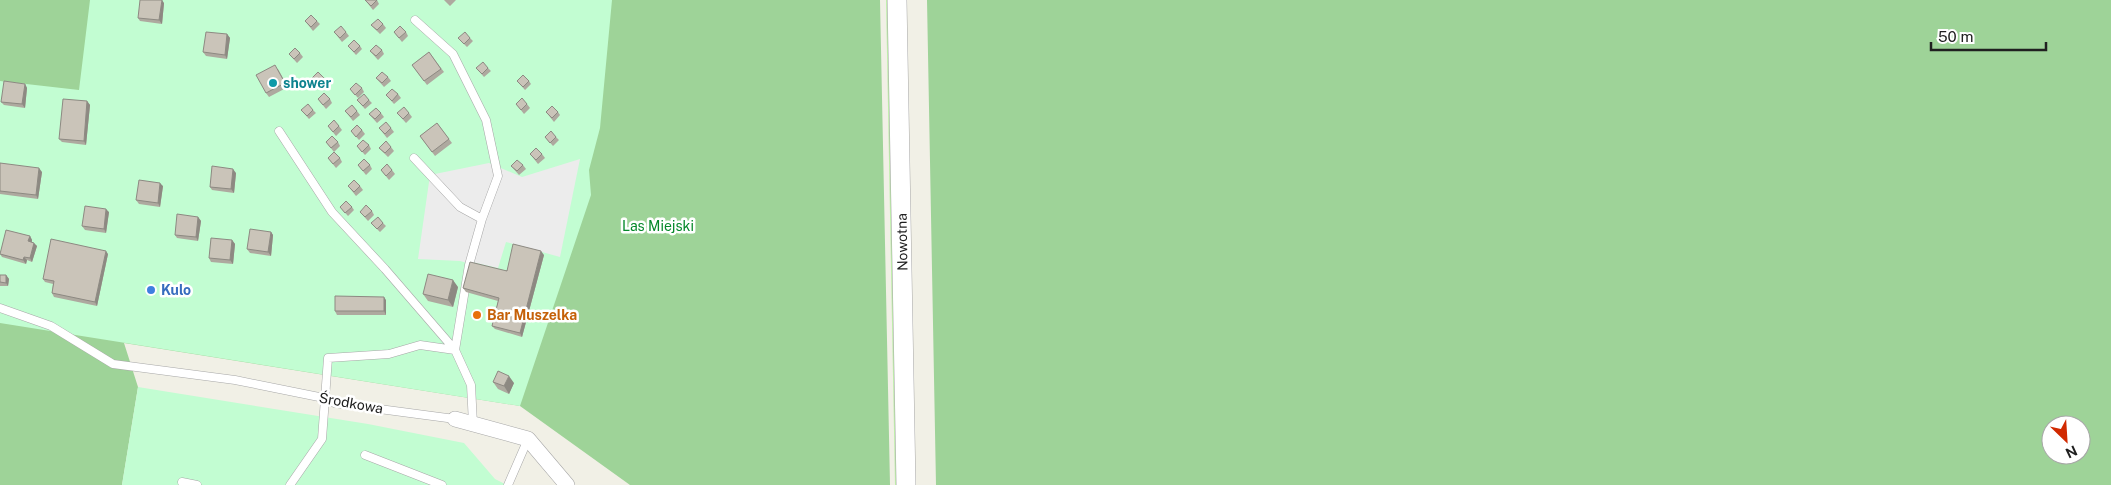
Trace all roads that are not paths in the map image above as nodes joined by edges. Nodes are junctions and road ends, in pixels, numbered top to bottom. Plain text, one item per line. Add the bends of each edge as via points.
1 (897, 0) edge
2 (415, 20) dead end
3 (278, 131) dead end
4 (414, 158) dead end
5 (482, 219) junction
6 (0, 308) edge
7 (455, 350) junction
8 (324, 398) junction
9 (455, 419) joint
10 (474, 424) junction
11 (528, 439) junction
12 (365, 455) dead end
13 (182, 482) dead end
14 (197, 485) edge
15 (290, 485) edge
16 (442, 485) edge
17 (508, 485) edge
18 (568, 485) edge
19 (906, 485) edge

1 - 19 street, Nowotna
2 - 5 lane via 453,54 486,120 498,176
3 - 7 lane via 332,212
4 - 5 lane via 460,207
5 - 7 lane via 469,265
6 - 8 lane, Środkowa via 51,326 113,364 236,380
7 - 8 lane via 420,345 389,354 328,358
7 - 10 lane via 471,385
8 - 9 lane, Środkowa via 334,403
8 - 15 lane via 322,439
9 - 10 street, Środkowa
10 - 11 street, Środkowa
11 - 17 lane
11 - 18 street
12 - 16 lane
13 - 14 lane

